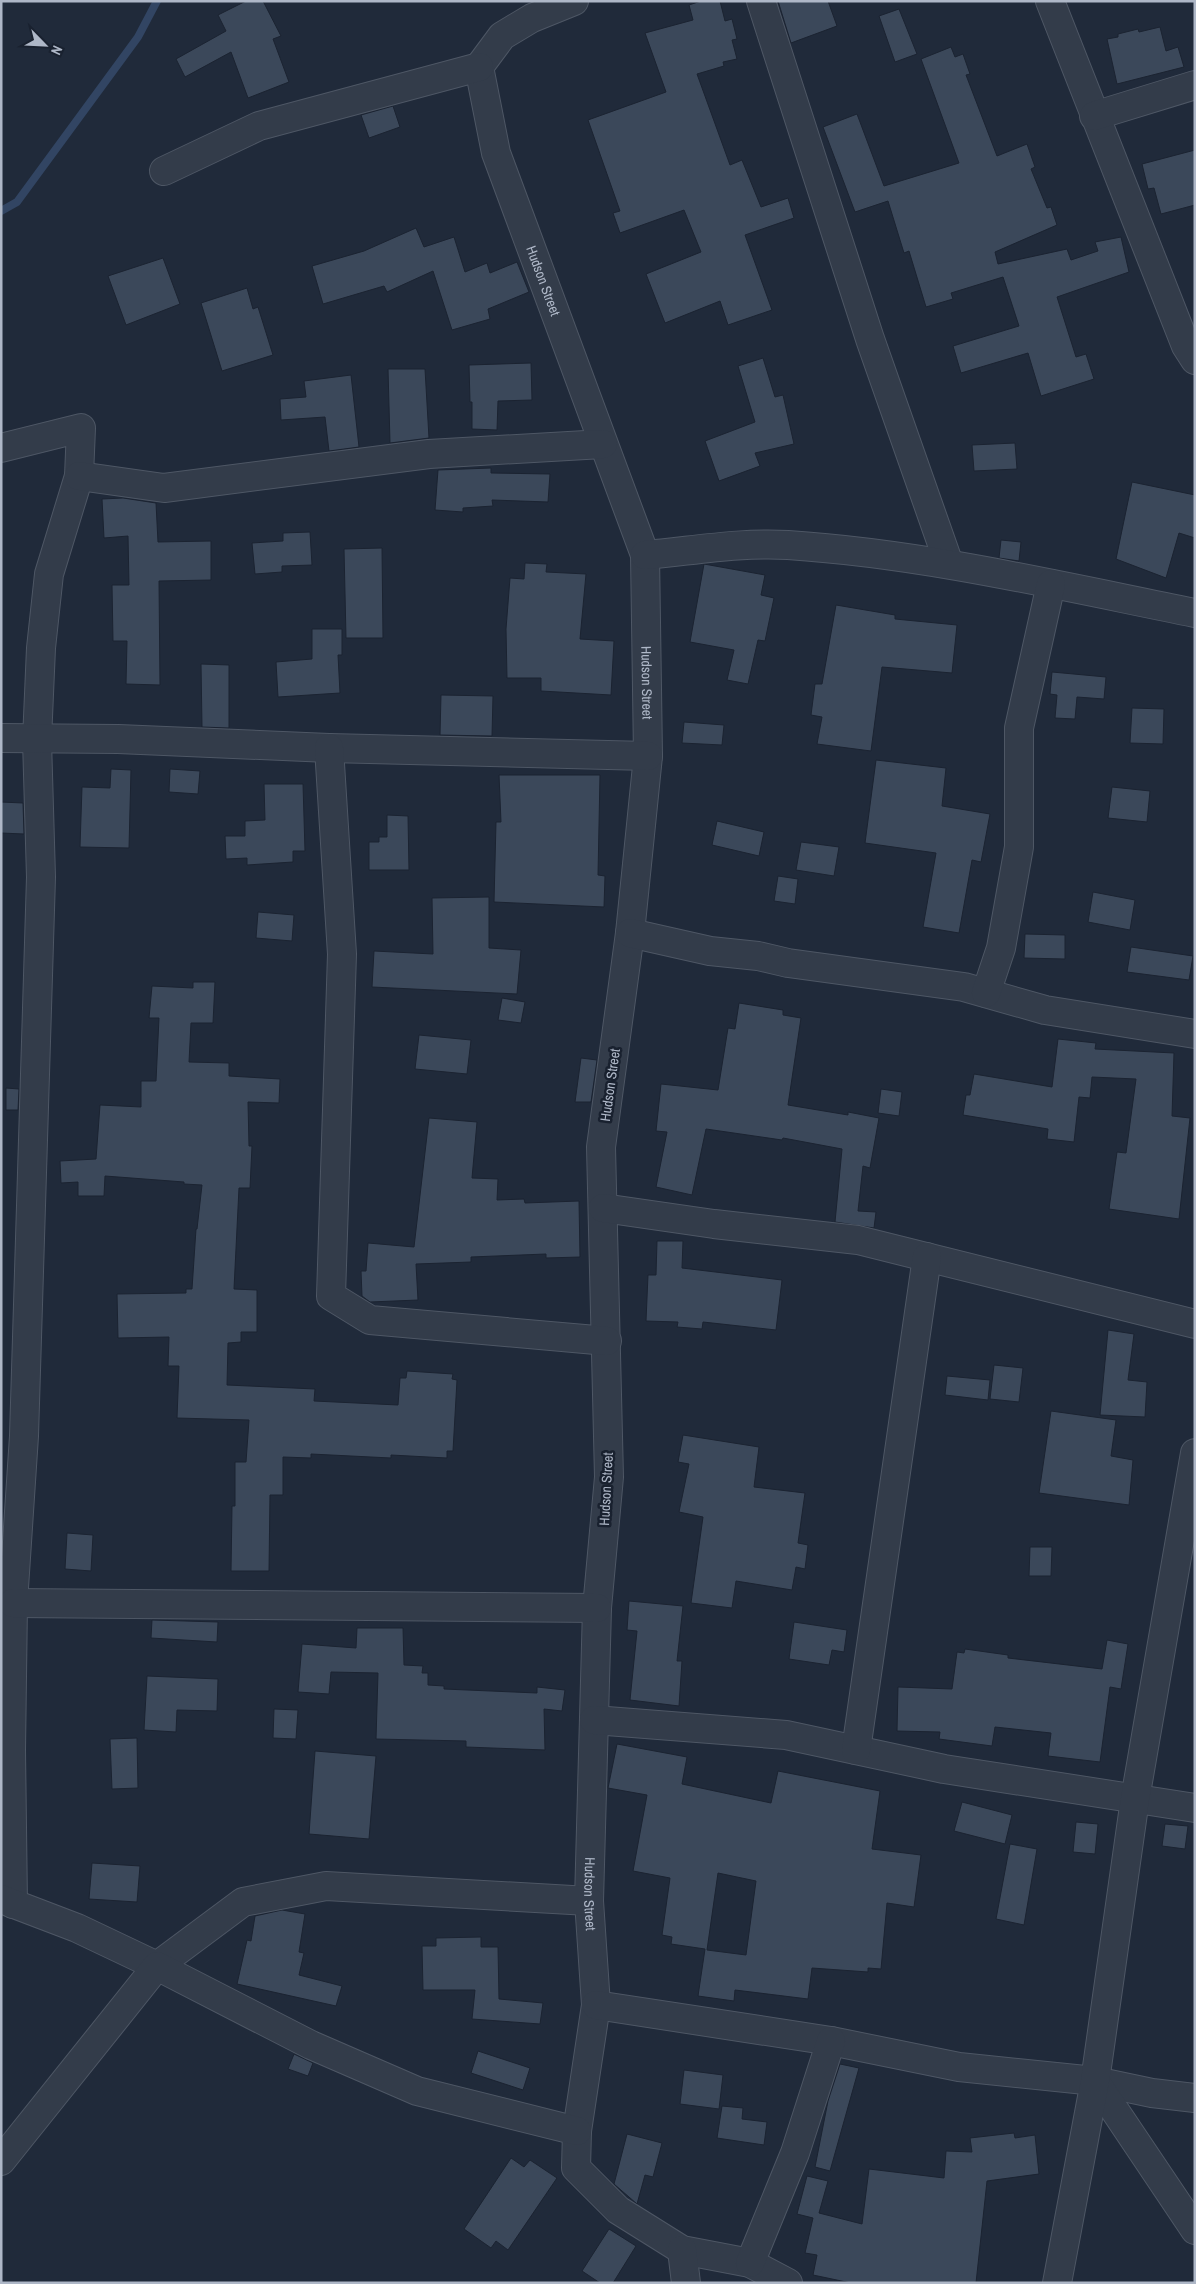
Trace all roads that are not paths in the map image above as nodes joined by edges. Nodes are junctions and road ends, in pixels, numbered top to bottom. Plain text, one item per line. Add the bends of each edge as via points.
1 (574, 1) edge
2 (761, 1) edge
3 (1050, 1) edge
4 (479, 67) junction
5 (1195, 86) edge
6 (1094, 116) junction
7 (164, 171) dead end
8 (1195, 360) edge
9 (603, 444) junction
10 (1, 448) edge
11 (79, 476) junction
12 (644, 555) junction
13 (949, 564) junction
14 (1051, 584) junction
15 (1195, 613) edge
16 (1, 738) edge
17 (37, 740) junction
18 (329, 748) junction
19 (648, 756) junction
20 (630, 934) junction
21 (986, 993) junction
22 (1195, 1034) edge
23 (603, 1208) junction
24 (927, 1257) junction
25 (1195, 1324) edge
26 (607, 1341) junction
27 (1195, 1453) edge
28 (13, 1603) junction
29 (598, 1608) junction
30 (594, 1720) junction
31 (856, 1750) junction
32 (1135, 1799) junction
33 (1195, 1808) edge
34 (589, 1901) junction
35 (7, 1902) edge
36 (157, 1966) junction
37 (596, 2005) junction
38 (830, 2041) junction
39 (1095, 2081) junction
40 (1195, 2098) edge
41 (577, 2130) junction
42 (1, 2161) edge
43 (1195, 2230) edge
44 (682, 2250) junction
45 (750, 2263) junction
46 (686, 2283) edge
47 (788, 2283) edge
48 (1057, 2283) edge

1 - 4 street via 532,18 502,36
2 - 13 street via 870,339
3 - 6 street
4 - 7 street via 259,126
4 - 9 street, Hudson Street via 496,153
5 - 6 street
6 - 8 street via 1186,346
9 - 11 street via 429,454 164,488
9 - 12 street, Hudson Street
10 - 11 street via 82,428
11 - 17 street via 49,574 41,648
12 - 13 street via 787,545
12 - 19 street, Hudson Street
13 - 14 street
14 - 15 street
14 - 21 street via 1019,728 1019,847 1001,948
16 - 17 street
17 - 18 street via 118,739
17 - 28 street via 41,877 36,1090 24,1436
18 - 19 street
18 - 26 street via 342,954 331,1296 370,1320
19 - 20 street, Hudson Street
20 - 21 street via 710,951 964,987
20 - 23 street, Hudson Street via 601,1148
21 - 22 street via 1045,1010
23 - 24 street via 858,1240
23 - 26 street, Hudson Street
24 - 25 street
24 - 31 street
26 - 29 street, Hudson Street via 609,1477
27 - 32 street
28 - 29 street
28 - 35 street
29 - 30 street, Hudson Street
30 - 31 street via 786,1736
30 - 34 street, Hudson Street
31 - 32 street via 944,1769
32 - 33 street
32 - 39 street
34 - 36 street via 326,1886 243,1902
34 - 37 street, Hudson Street
35 - 36 street via 77,1928
36 - 41 street via 311,2045 417,2091
36 - 42 street
37 - 38 street
37 - 41 street, Hudson Street
38 - 39 street via 960,2067
38 - 45 street via 795,2153
39 - 40 street
39 - 43 street
39 - 48 street
41 - 44 street, Hudson Street via 576,2168 618,2210
44 - 45 street
44 - 46 street
45 - 47 street

